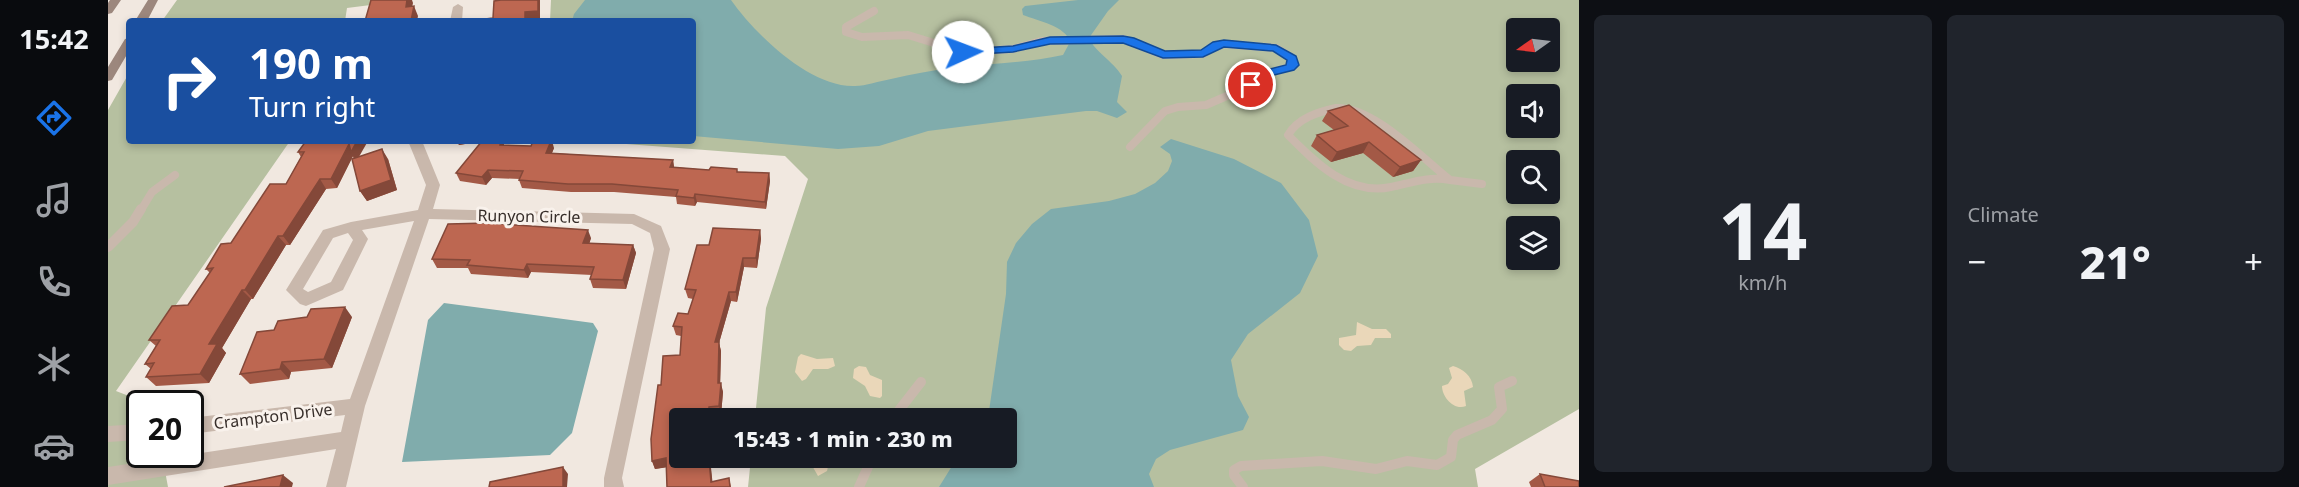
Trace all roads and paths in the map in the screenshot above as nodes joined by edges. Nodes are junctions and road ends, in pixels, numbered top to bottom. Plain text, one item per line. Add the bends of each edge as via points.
1 (116, 0) edge
2 (153, 0) edge
3 (458, 7) dead end
4 (108, 11) edge
5 (874, 11) dead end
6 (143, 18) edge
7 (456, 18) edge
8 (126, 47) edge
9 (108, 77) edge
10 (416, 144) edge
11 (1130, 147) dead end
12 (175, 175) dead end
13 (1451, 181) junction
14 (1482, 183) dead end
15 (424, 214) junction
16 (351, 227) junction
17 (108, 247) edge
18 (1512, 381) dead end
19 (921, 382) dead end
20 (356, 406) junction
21 (901, 408) edge
22 (204, 424) edge
23 (126, 433) edge
24 (108, 434) edge
25 (347, 439) junction
26 (868, 468) edge
27 (108, 476) edge
28 (336, 487) edge
29 (614, 487) edge
30 (859, 487) edge
31 (1243, 487) edge

1 - 4 main road
2 - 6 main road
3 - 7 street
5 - 11 lane via 846,27 846,32 862,37 908,35 963,52 1001,50 1041,41 1130,40 1163,55 1203,54 1220,44 1260,46 1283,51 1294,62 1290,68 1266,74 1212,103 1166,111
8 - 9 main road
10 - 15 street via 433,185
12 - 17 lane via 152,192 133,222
13 - 13 lane via 1434,178 1379,189 1364,188 1345,182 1288,135 1300,121 1331,110 1360,111
13 - 14 lane
15 - 16 street, Runyon Circle
15 - 20 street
15 - 29 street, Runyon Circle via 634,219 656,230 662,249
16 - 16 street, Runyon Circle via 328,234 294,290 306,300 337,286 361,239
18 - 31 lane via 1499,387 1502,410 1492,420 1457,435 1446,462 1437,465 1407,461 1376,469 1322,461 1241,466 1234,470 1234,475
19 - 21 lane
20 - 22 street, Crampton Drive
20 - 25 street
23 - 24 street
25 - 27 street, Crampton Drive
25 - 28 street
26 - 30 lane

